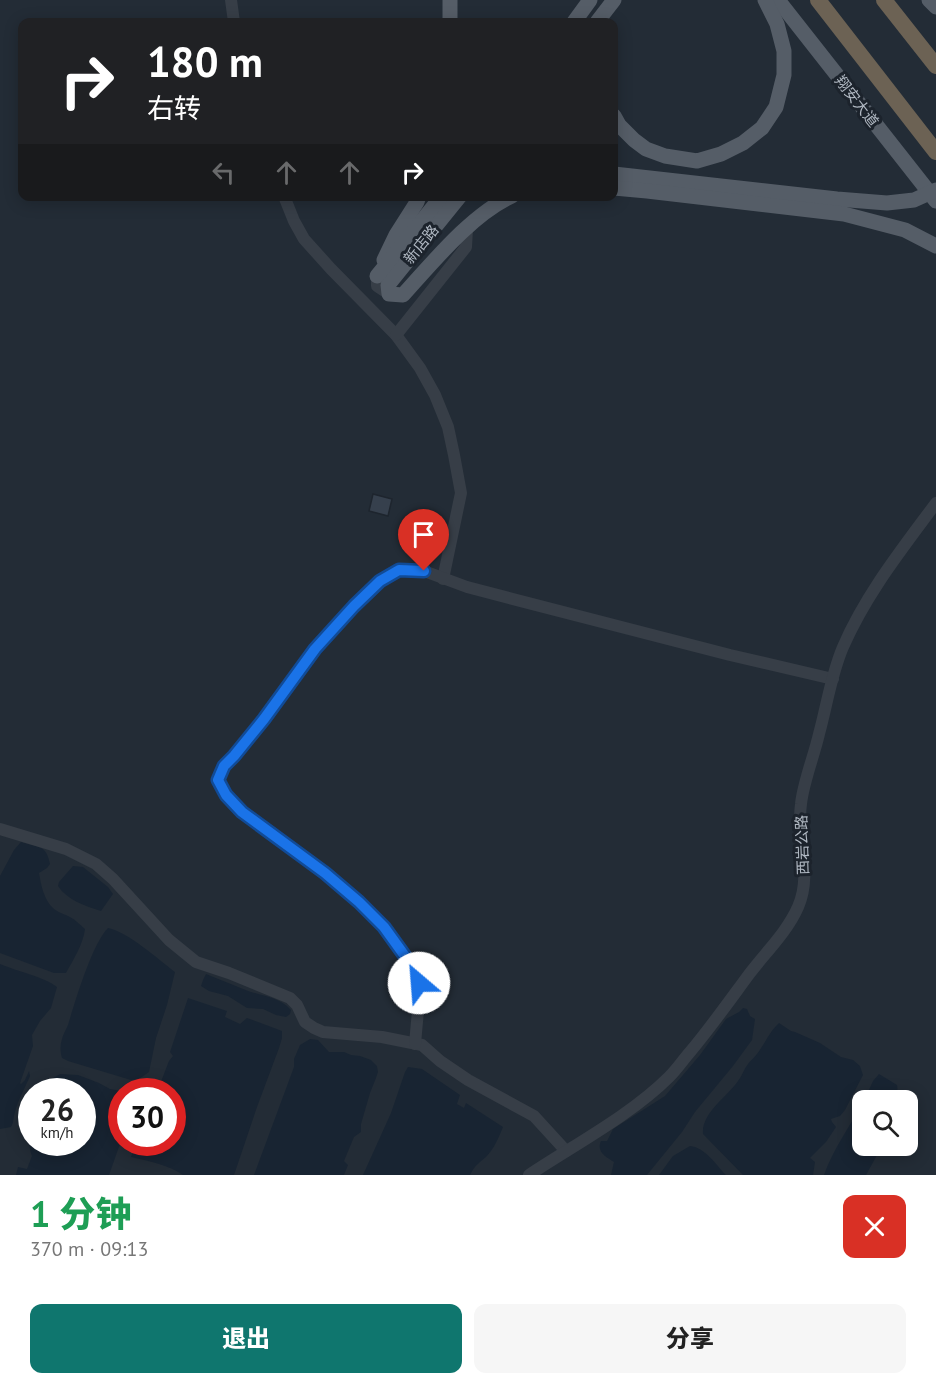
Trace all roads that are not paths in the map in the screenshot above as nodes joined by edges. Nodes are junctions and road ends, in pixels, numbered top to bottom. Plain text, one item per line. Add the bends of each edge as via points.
1 (231, 0) edge
2 (450, 0) edge
3 (590, 0) edge
4 (614, 0) edge
5 (624, 0) edge
6 (765, 0) edge
7 (778, 0) edge
8 (818, 0) edge
9 (884, 0) edge
10 (929, 0) edge
11 (936, 7) edge
12 (233, 18) edge
13 (450, 18) edge
14 (577, 18) edge
15 (600, 18) edge
16 (613, 18) edge
17 (936, 66) edge
18 (618, 123) edge
19 (936, 152) edge
20 (618, 175) edge
21 (647, 184) junction
22 (618, 188) edge
23 (936, 190) edge
24 (286, 201) edge
25 (417, 201) edge
26 (438, 201) edge
27 (456, 201) edge
28 (501, 201) edge
29 (936, 201) edge
30 (467, 229) junction
31 (936, 246) edge
32 (377, 276) junction
33 (389, 294) junction
34 (396, 334) junction
35 (936, 503) edge
36 (443, 579) junction
37 (833, 679) junction
38 (0, 829) edge
39 (415, 1044) junction
40 (566, 1151) junction
41 (529, 1175) edge

1 - 12 street
2 - 13 main road
3 - 14 main road
4 - 15 main road
5 - 16 main road
6 - 18 main road via 784,51 784,75 776,107 762,128 743,143 697,161 646,149
7 - 29 main road, 翔安大道
8 - 19 highway, 翔安大道
9 - 17 highway
10 - 11 main road
20 - 21 main road
21 - 22 main road
21 - 23 main road via 886,203 914,200
21 - 31 main road via 844,214 905,230
24 - 34 street via 304,239
25 - 32 main road
26 - 32 main road, 新店路
27 - 33 main road, 新店路 via 388,285
28 - 30 main road
30 - 33 main road via 403,295
30 - 34 street via 466,248
32 - 33 street via 377,286
34 - 36 street via 435,395 454,455 461,493
35 - 37 street, 西岩公路 via 860,611
36 - 37 street
36 - 39 street via 424,571 399,570 380,581 315,649 224,766 218,780 242,812 325,873 384,927 415,970 419,983
37 - 40 street, 西岩公路 via 801,804 805,868 798,907 670,1076 650,1095
38 - 39 street via 66,849 96,864 183,953 196,962 290,998 305,1022 314,1028
39 - 40 street via 422,1045 468,1080 534,1116
40 - 41 street, 西岩公路

